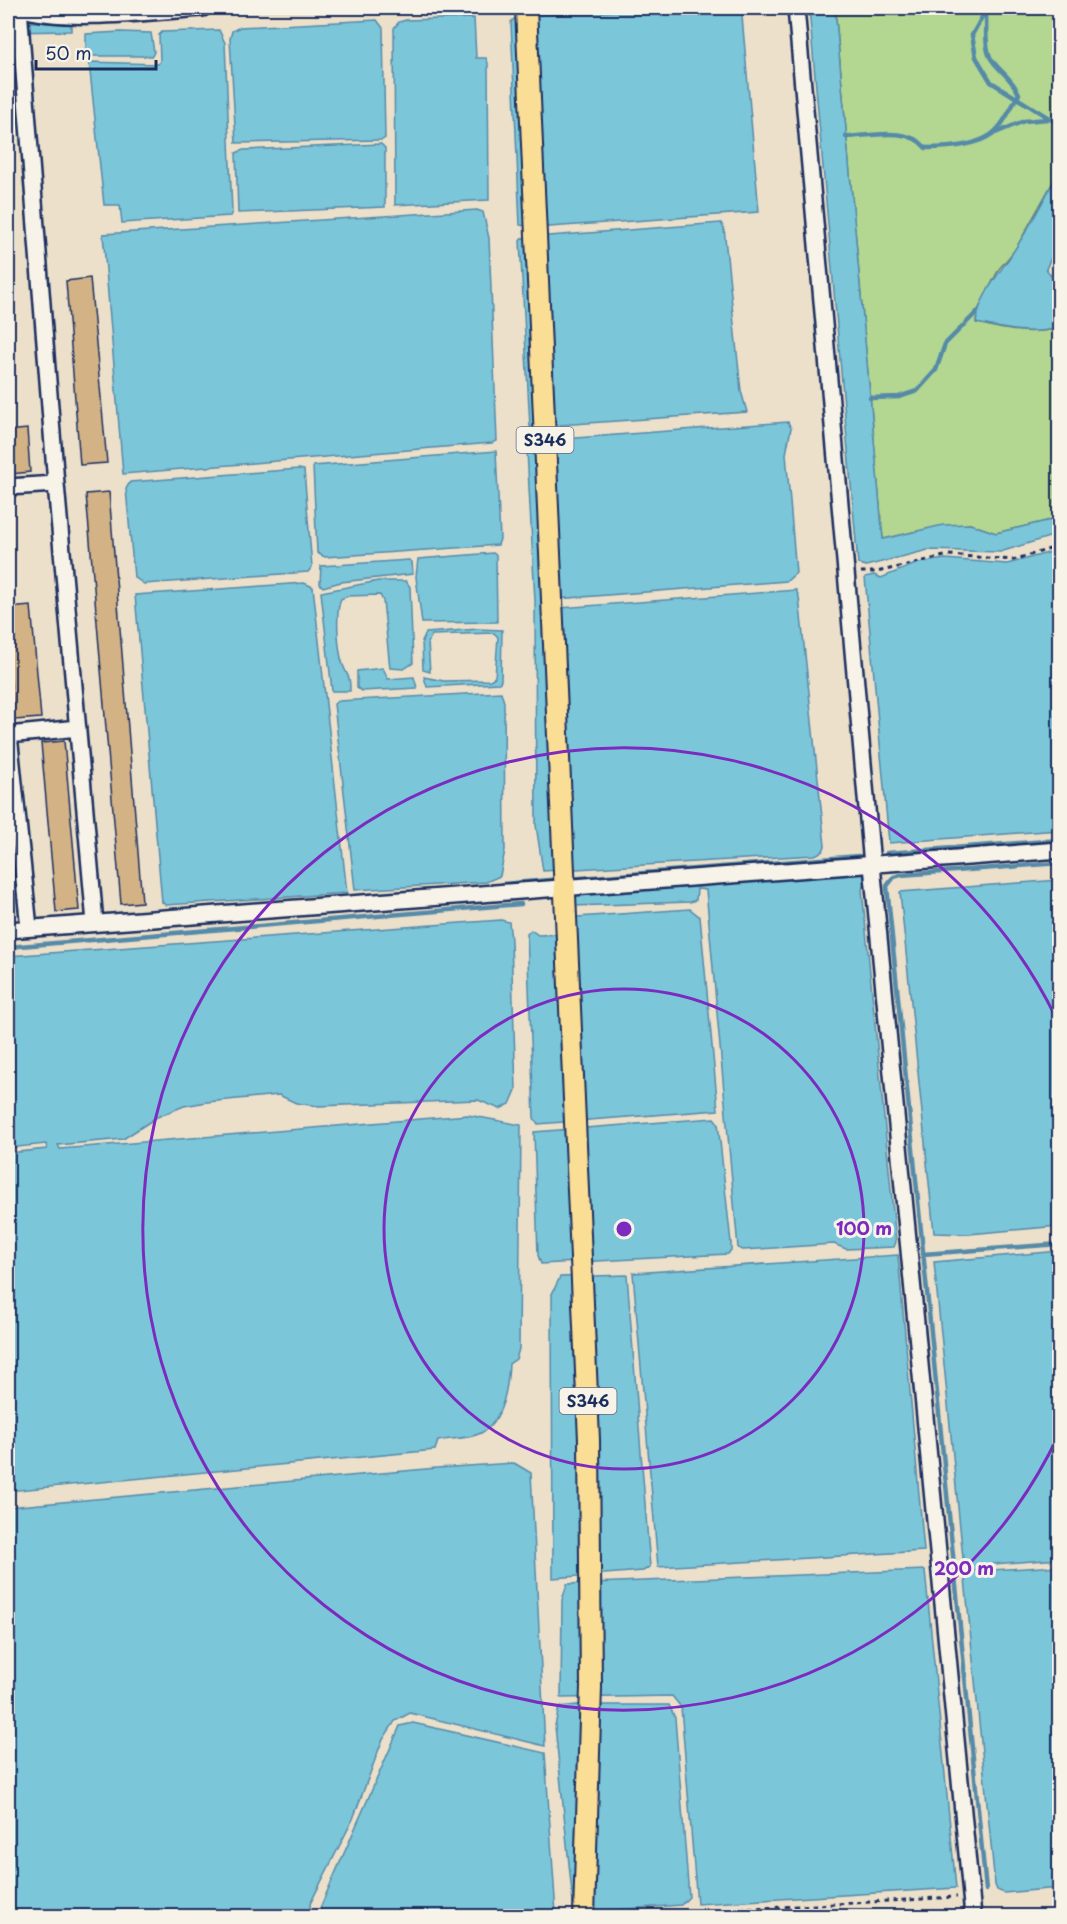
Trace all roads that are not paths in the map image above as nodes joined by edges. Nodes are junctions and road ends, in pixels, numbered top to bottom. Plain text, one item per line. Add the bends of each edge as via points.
1 (20, 8) edge
2 (203, 8) edge
3 (526, 8) edge
4 (796, 8) edge
5 (148, 9) edge
6 (56, 484) junction
7 (8, 488) edge
8 (78, 728) junction
9 (8, 735) edge
10 (1059, 850) edge
11 (872, 865) junction
12 (565, 882) junction
13 (95, 923) junction
14 (28, 928) junction
15 (8, 930) edge
16 (584, 1917) edge
17 (973, 1917) edge

1 - 5 street via 38,13
1 - 6 street
2 - 5 street
3 - 12 main road, S346
4 - 11 street
6 - 7 street
6 - 8 street
8 - 9 street
8 - 13 street
9 - 14 street
10 - 11 street
11 - 12 street
11 - 17 street
12 - 13 street
12 - 16 main road, S346 via 589,1440 591,1687
13 - 14 street
14 - 15 street

